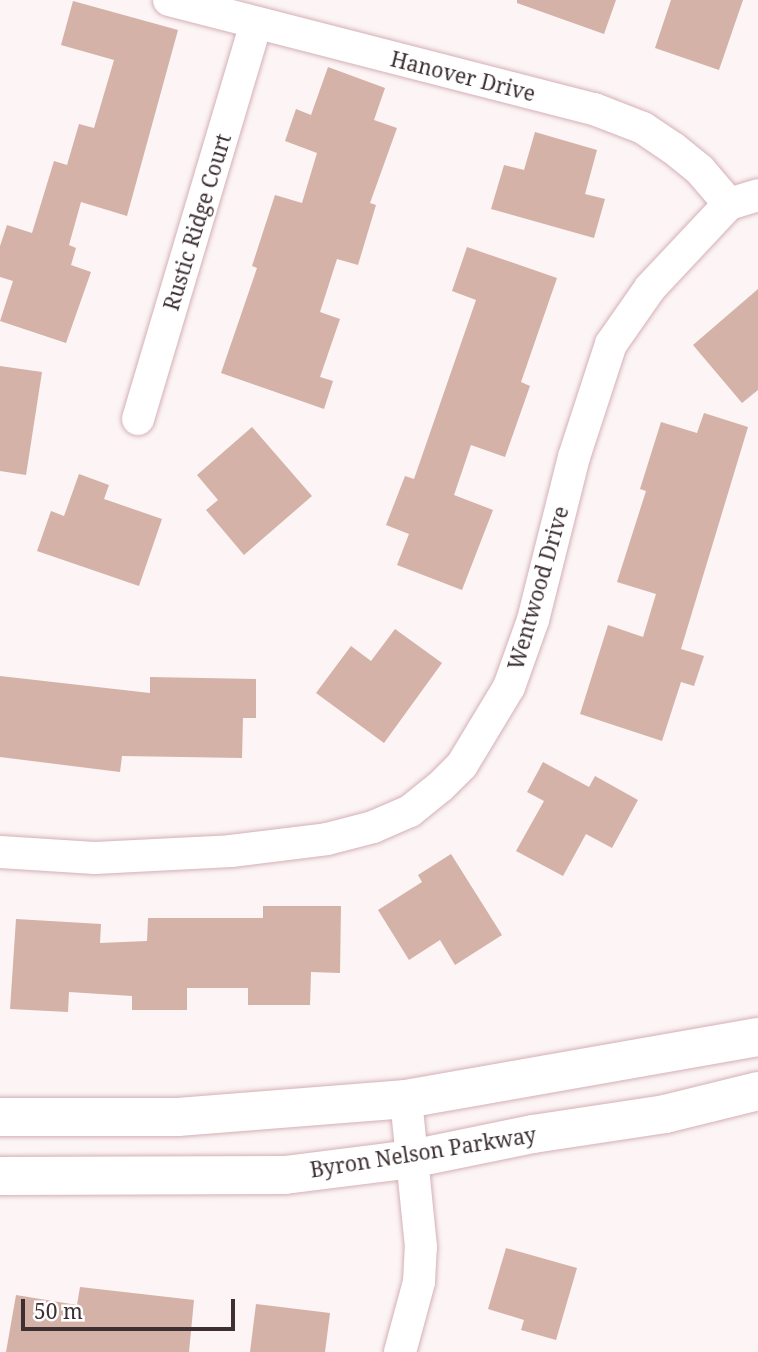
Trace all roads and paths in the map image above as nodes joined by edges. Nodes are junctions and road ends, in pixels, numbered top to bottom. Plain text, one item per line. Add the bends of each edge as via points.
1 (169, 0) edge
2 (256, 24) junction
3 (743, 200) edge
4 (138, 419) dead end
5 (0, 852) edge
6 (758, 1037) edge
7 (758, 1091) edge
8 (406, 1099) junction
9 (0, 1116) edge
10 (411, 1158) junction
11 (0, 1176) edge
12 (400, 1352) edge

1 - 2 street, Hanover Drive
2 - 3 street, Hanover Drive via 594,109 643,128
2 - 4 street, Rustic Ridge Court
3 - 5 street, Wentwood Drive via 650,288 611,344 574,457 533,620 509,687 462,765 440,787 410,811 327,839 231,851 109,857
6 - 8 street
7 - 10 street, Byron Nelson Parkway via 665,1114
8 - 9 street via 178,1117
8 - 10 street
10 - 11 street, Byron Nelson Parkway via 285,1175
10 - 12 street via 421,1247 419,1282

